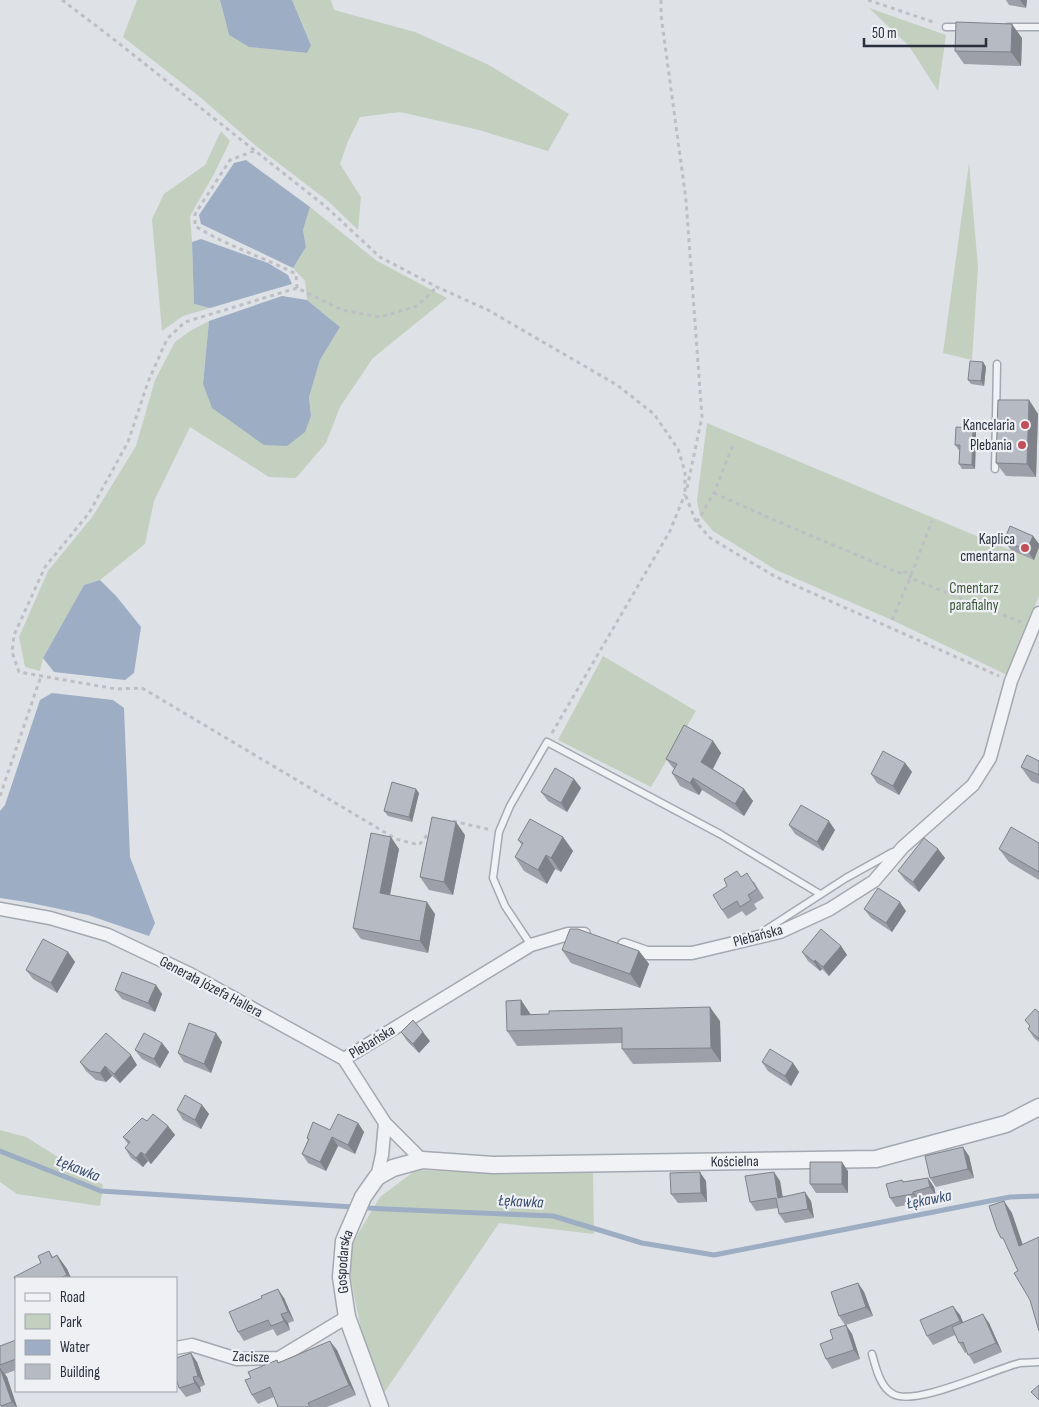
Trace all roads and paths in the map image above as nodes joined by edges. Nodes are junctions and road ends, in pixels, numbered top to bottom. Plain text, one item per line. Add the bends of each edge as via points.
1 (62, 0) edge
2 (661, 0) edge
3 (868, 0) edge
4 (946, 27) joint
5 (974, 27) edge
6 (1002, 27) edge
7 (1039, 27) edge
8 (255, 151) junction
9 (437, 287) junction
10 (297, 288) junction
11 (997, 364) dead end
12 (733, 444) dead end
13 (995, 469) edge
14 (714, 493) junction
15 (685, 494) junction
16 (932, 521) dead end
17 (696, 522) junction
18 (911, 576) junction
19 (1039, 613) edge
20 (892, 620) dead end
21 (1026, 624) dead end
22 (42, 676) junction
23 (1011, 681) junction
24 (546, 742) junction
25 (0, 796) edge
26 (451, 821) edge
27 (433, 828) edge
28 (498, 832) junction
29 (903, 847) junction
30 (820, 894) junction
31 (0, 909) edge
32 (593, 934) edge
33 (751, 939) junction
34 (611, 941) edge
35 (531, 945) junction
36 (344, 1059) junction
37 (1039, 1107) edge
38 (385, 1123) junction
39 (422, 1160) junction
40 (376, 1177) junction
41 (347, 1317) junction
42 (178, 1348) edge
43 (872, 1354) dead end
44 (1039, 1362) edge
45 (380, 1407) edge

1 - 8 path
2 - 15 path via 686,200 702,417
3 - 4 path
4 - 5 lane
6 - 7 lane
8 - 9 path via 325,206 380,257
8 - 10 path via 230,160 195,214 196,226 296,274
9 - 10 path via 417,306 380,317 342,310
9 - 15 path via 488,310 618,385 654,414 678,449 685,472
10 - 22 path via 185,322 167,339 148,382 128,442 89,512 45,567 14,635 12,652 19,672
11 - 13 lane
12 - 14 path
14 - 17 path
14 - 18 path
15 - 17 path
15 - 24 path via 670,531
16 - 18 path
17 - 23 path via 710,538 776,577
18 - 20 path
18 - 21 path
19 - 23 street, Plebańska
22 - 25 path
22 - 27 path via 116,688 142,688 396,839 419,845
23 - 29 street, Plebańska via 990,758 973,785
24 - 28 lane
24 - 30 lane via 720,834
26 - 28 path
28 - 35 lane via 493,878 505,906
29 - 30 lane
29 - 33 street, Plebańska via 874,881 830,909 780,932
30 - 33 lane
31 - 36 street, Generała Józefa Hallera via 50,918 108,935 190,974
32 - 35 street, Plebańska via 568,934
33 - 34 street, Plebańska via 692,953 647,953
35 - 36 street, Plebańska
36 - 38 street, Generała Józefa Hallera
37 - 39 street, Kościelna via 1006,1124 876,1159 493,1165
38 - 39 street, Generała Józefa Hallera
38 - 40 street
39 - 40 street, Kościelna via 393,1168
40 - 41 street, Gospodarska via 363,1197 344,1241 341,1277
41 - 42 street, Zacisze via 278,1358 237,1359 192,1345
41 - 45 street, Gospodarska
43 - 44 lane via 881,1381 894,1395 910,1397 961,1384 1020,1363

